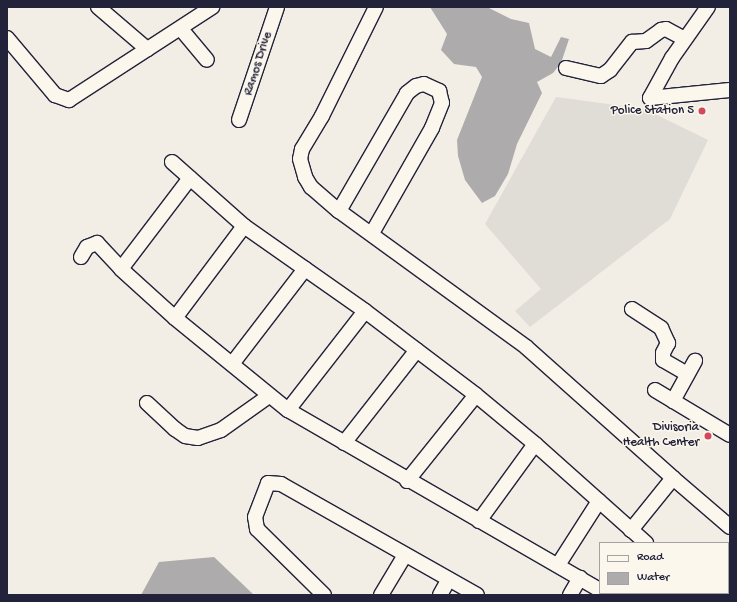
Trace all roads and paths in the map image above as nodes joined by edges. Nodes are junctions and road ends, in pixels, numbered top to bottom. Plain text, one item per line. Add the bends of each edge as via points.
1 (98, 7) edge
2 (212, 7) edge
3 (277, 7) edge
4 (376, 7) edge
5 (708, 7) edge
6 (181, 29) junction
7 (7, 38) edge
8 (685, 39) junction
9 (147, 49) junction
10 (207, 60) dead end
11 (566, 68) dead end
12 (730, 90) edge
13 (239, 120) dead end
14 (172, 162) dead end
15 (190, 178) junction
16 (339, 211) junction
17 (244, 226) junction
18 (372, 233) junction
19 (81, 257) dead end
20 (121, 269) junction
21 (305, 269) junction
22 (632, 309) dead end
23 (364, 311) junction
24 (175, 318) junction
25 (417, 350) junction
26 (695, 361) dead end
27 (232, 364) junction
28 (687, 374) junction
29 (655, 390) dead end
30 (476, 395) junction
31 (269, 396) junction
32 (673, 401) junction
33 (147, 403) dead end
34 (288, 410) junction
35 (730, 435) edge
36 (344, 444) junction
37 (535, 444) junction
38 (673, 478) junction
39 (407, 481) junction
40 (599, 501) junction
41 (478, 521) junction
42 (730, 527) edge
43 (631, 530) junction
44 (645, 542) edge
45 (405, 554) junction
46 (558, 566) junction
47 (580, 578) junction
48 (449, 579) junction
49 (599, 589) edge
50 (324, 595) edge
51 (381, 595) edge
52 (440, 595) edge
53 (478, 595) edge
54 (570, 595) edge

1 - 9 street
2 - 6 street
3 - 13 street, Ramos Drive
4 - 16 street via 301,154 302,169 311,187
5 - 8 street
6 - 9 street
6 - 10 street
7 - 9 street via 55,95 64,100 76,97
8 - 11 street via 666,29 646,41 632,42 610,70 601,76
8 - 12 street via 650,98
14 - 15 street
15 - 17 street
15 - 20 street
16 - 18 street
16 - 18 street via 407,93 424,84 439,91 442,103 432,128
17 - 21 street
17 - 24 street
18 - 38 street via 521,343
19 - 20 street via 87,247 97,243
20 - 24 street
21 - 23 street
21 - 27 street
22 - 28 street via 661,328 668,343 663,353 664,360
23 - 25 street
23 - 34 street
24 - 27 street
25 - 30 street
25 - 36 street
26 - 28 street
27 - 31 street
28 - 32 street
29 - 32 street
30 - 37 street
30 - 39 street
31 - 33 street via 221,430 198,438 185,436
31 - 34 street
32 - 35 street
34 - 36 street
36 - 39 street
37 - 40 street
37 - 41 street
38 - 42 street
38 - 43 street
39 - 41 street
40 - 43 street
40 - 46 street
41 - 46 street
43 - 44 street
45 - 48 street
45 - 50 street via 281,484 268,483 255,517 257,529
45 - 51 street
46 - 47 street
47 - 49 street
47 - 54 street
48 - 52 street
48 - 53 street

